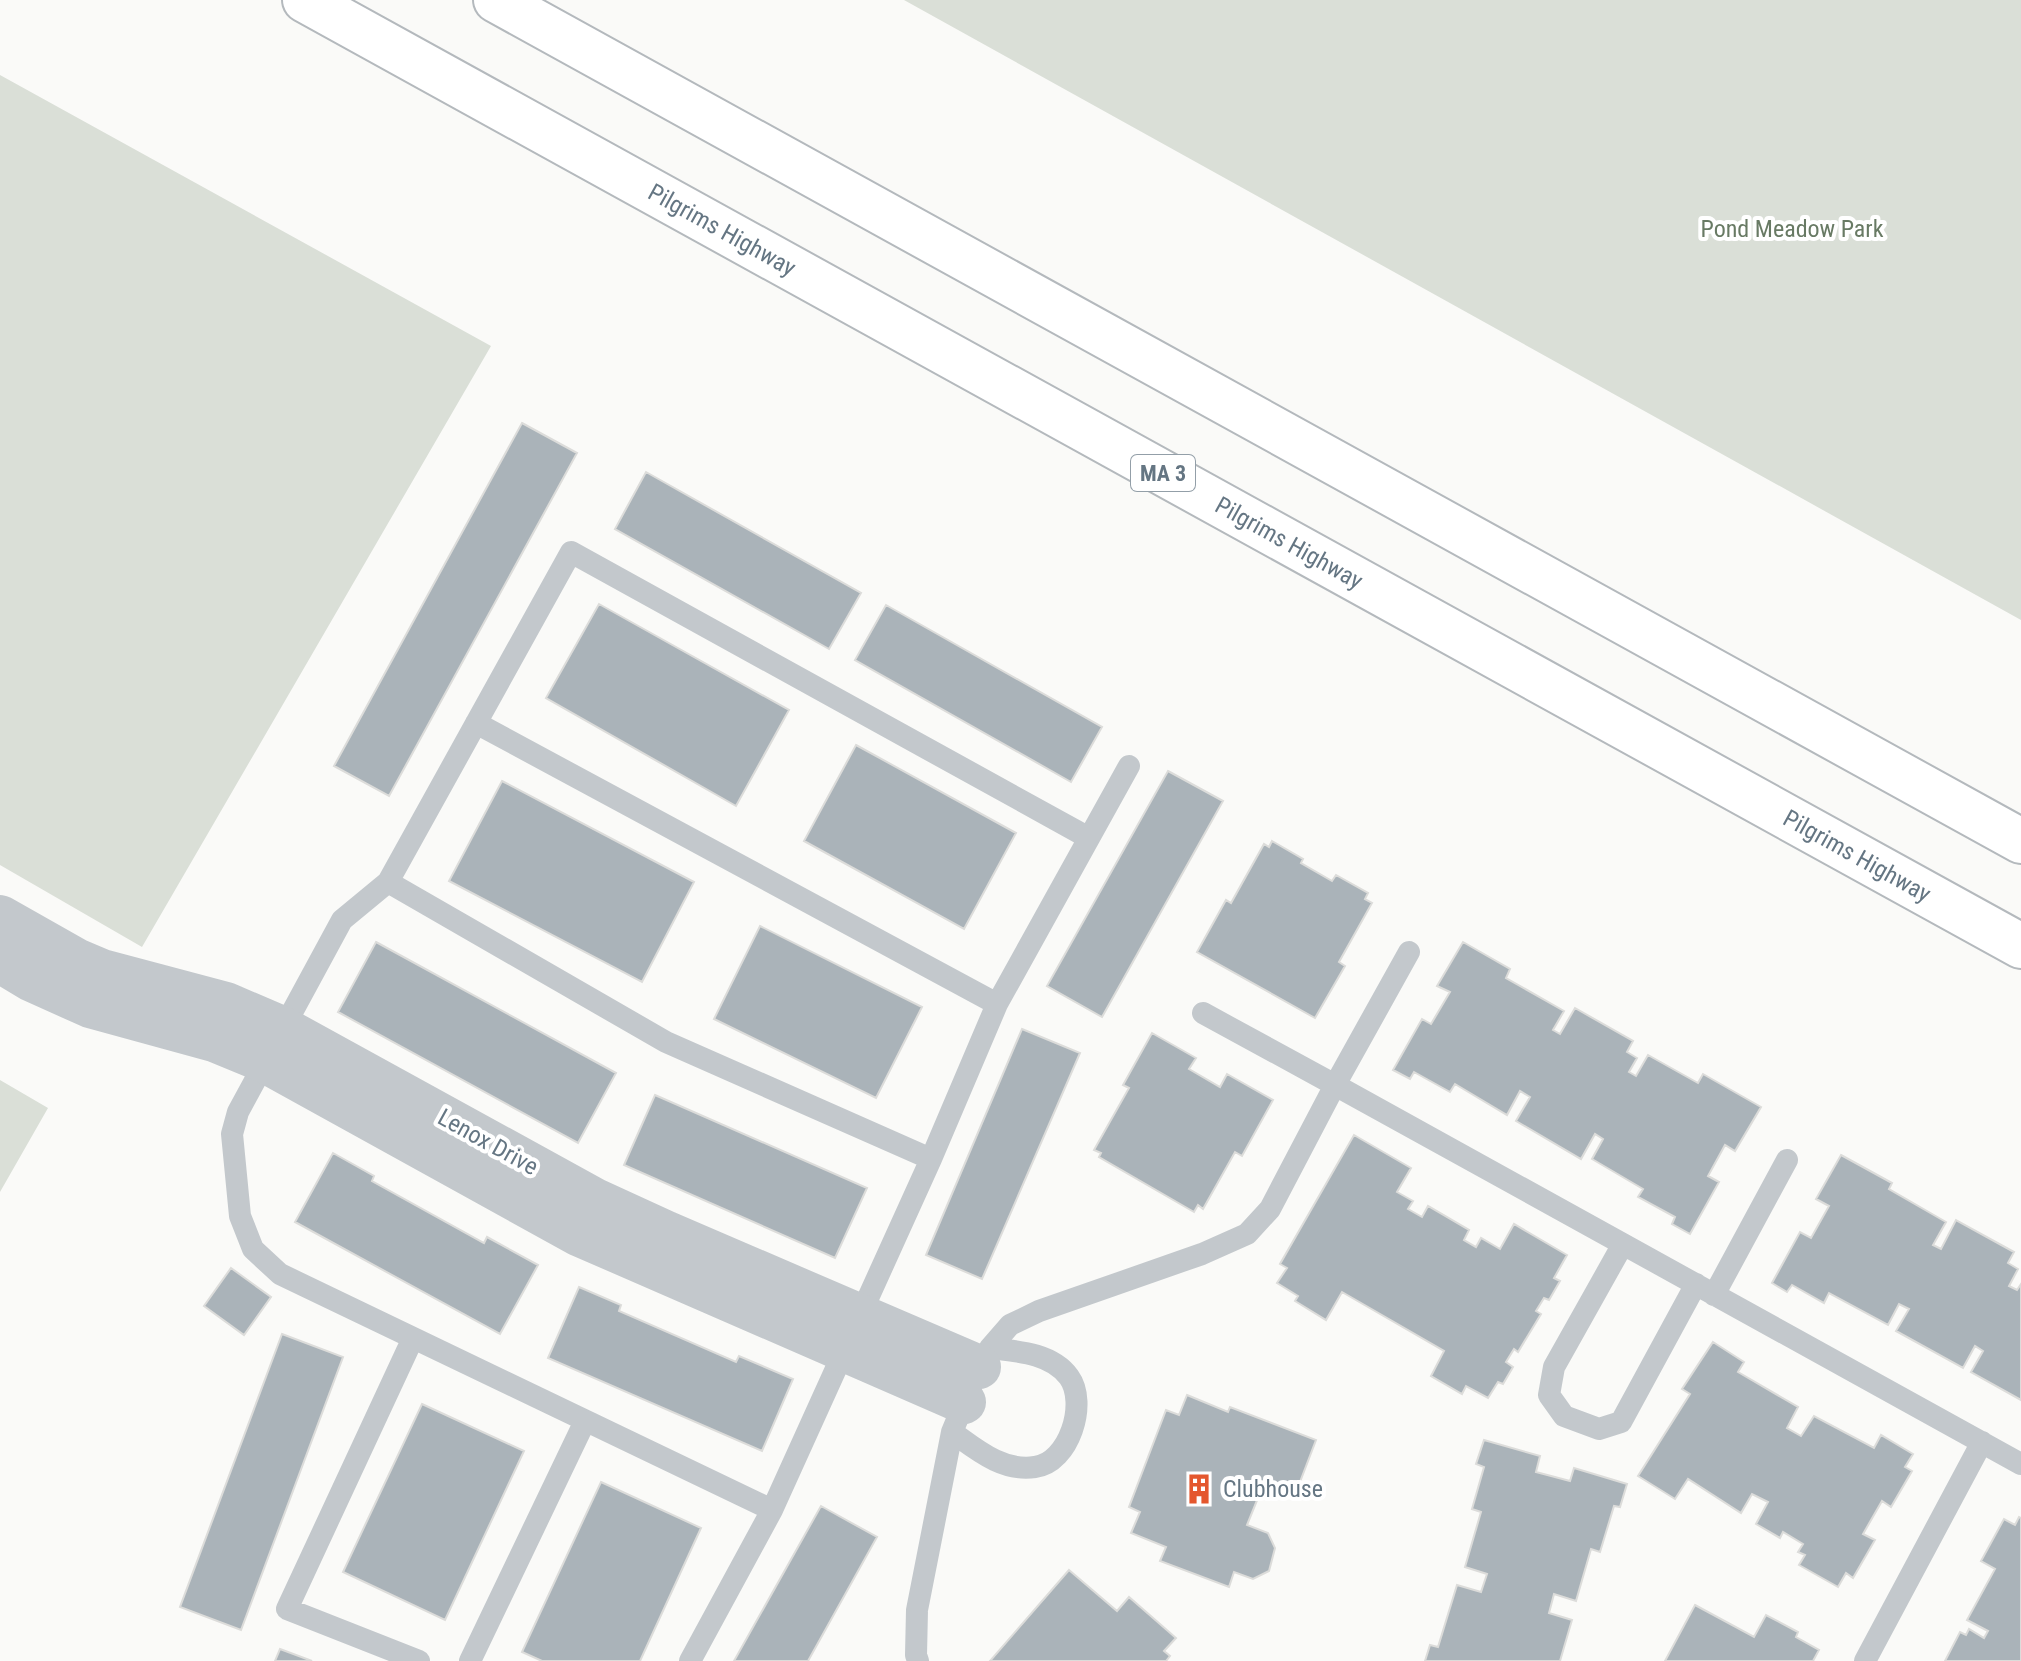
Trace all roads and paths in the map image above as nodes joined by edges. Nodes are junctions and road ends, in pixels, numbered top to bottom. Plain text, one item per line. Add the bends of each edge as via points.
1 (305, 0) edge
2 (496, 0) edge
3 (476, 723) junction
4 (1129, 766) dead end
5 (1089, 838) junction
6 (2021, 841) edge
7 (388, 882) junction
8 (0, 917) edge
9 (2021, 946) edge
10 (1409, 952) dead end
11 (0, 961) edge
12 (997, 1004) junction
13 (1203, 1013) dead end
14 (273, 1045) junction
15 (1335, 1085) junction
16 (931, 1159) junction
17 (1787, 1160) dead end
18 (1623, 1244) junction
19 (1705, 1290) junction
20 (852, 1334) junction
21 (413, 1338) junction
22 (971, 1387) junction
23 (585, 1421) junction
24 (1982, 1442) junction
25 (2021, 1464) edge
26 (772, 1510) junction
27 (419, 1661) edge
28 (470, 1661) edge
29 (690, 1661) edge
30 (918, 1661) edge
31 (1865, 1661) edge

1 - 9 highway, Pilgrims Highway / MA 3
2 - 6 highway
3 - 5 lane via 571,552
3 - 7 lane
3 - 12 lane
4 - 5 lane
5 - 12 lane
7 - 14 lane via 342,920
7 - 16 lane via 666,1042
8 - 14 street, Lenox Drive via 102,971 226,1004
10 - 15 lane
11 - 14 street, Lenox Drive via 90,1006 214,1040
12 - 16 lane
13 - 15 lane
14 - 20 street, Lenox Drive via 595,1200
14 - 21 lane via 232,1134 240,1216 253,1249 280,1274
15 - 18 lane
15 - 22 lane via 1270,1209 1247,1234 1010,1325
16 - 20 lane
17 - 19 lane
18 - 19 lane
18 - 19 lane via 1554,1367 1549,1395 1564,1416 1599,1429 1621,1422
19 - 24 lane
20 - 22 street, Lenox Drive
20 - 26 lane
21 - 23 lane
21 - 27 lane via 287,1609
22 - 22 lane via 989,1458 1037,1468 1055,1457 1069,1438 1077,1393 1068,1375 1033,1353
22 - 30 lane via 917,1610
23 - 26 lane
23 - 28 lane
24 - 25 lane
24 - 31 lane
26 - 29 lane

